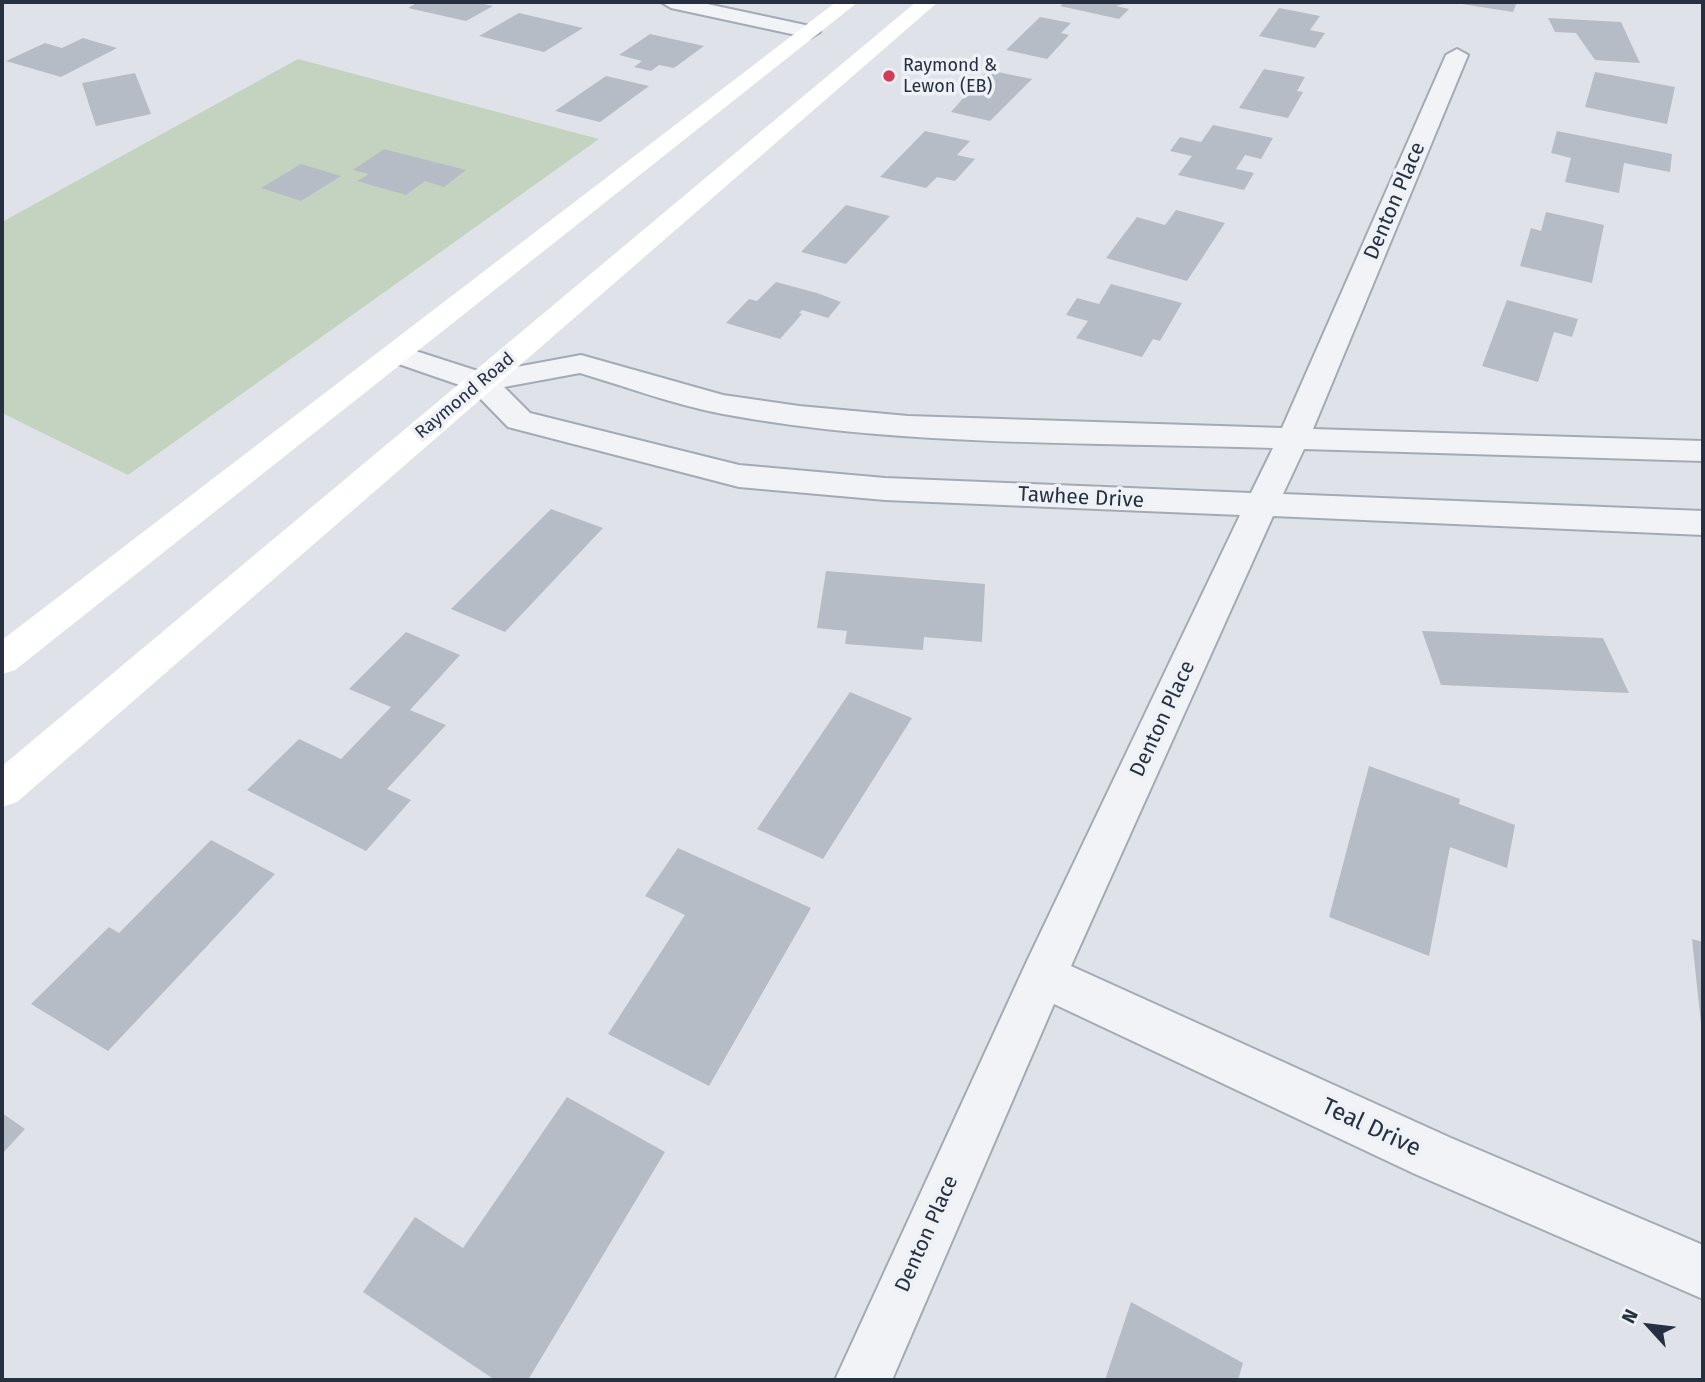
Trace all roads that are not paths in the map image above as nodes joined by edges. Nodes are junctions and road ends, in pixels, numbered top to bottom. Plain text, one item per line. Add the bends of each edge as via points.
1 (671, 2) edge
2 (848, 2) edge
3 (928, 2) edge
4 (810, 32) junction
5 (1458, 55) dead end
6 (397, 354) junction
7 (482, 382) junction
8 (1293, 438) junction
9 (1703, 451) edge
10 (1262, 506) junction
11 (1703, 523) edge
12 (2, 660) edge
13 (2, 790) edge
14 (1043, 976) junction
15 (1703, 1272) edge
16 (863, 1380) edge

1 - 4 street
2 - 4 main road
3 - 7 main road, Raymond Road
4 - 6 main road
5 - 8 street, Denton Place
6 - 7 street, Tawhee Drive
6 - 12 main road
7 - 8 street, Tawhee Drive via 581,364 721,404 799,416 908,426
7 - 10 street, Tawhee Drive via 519,421 739,476 885,489
7 - 13 main road, Raymond Road
8 - 9 street, Tawhee Drive
8 - 10 street, Denton Place
10 - 11 street, Tawhee Drive
10 - 14 street, Denton Place
14 - 15 street, Teal Drive via 1433,1156
14 - 16 street, Denton Place

